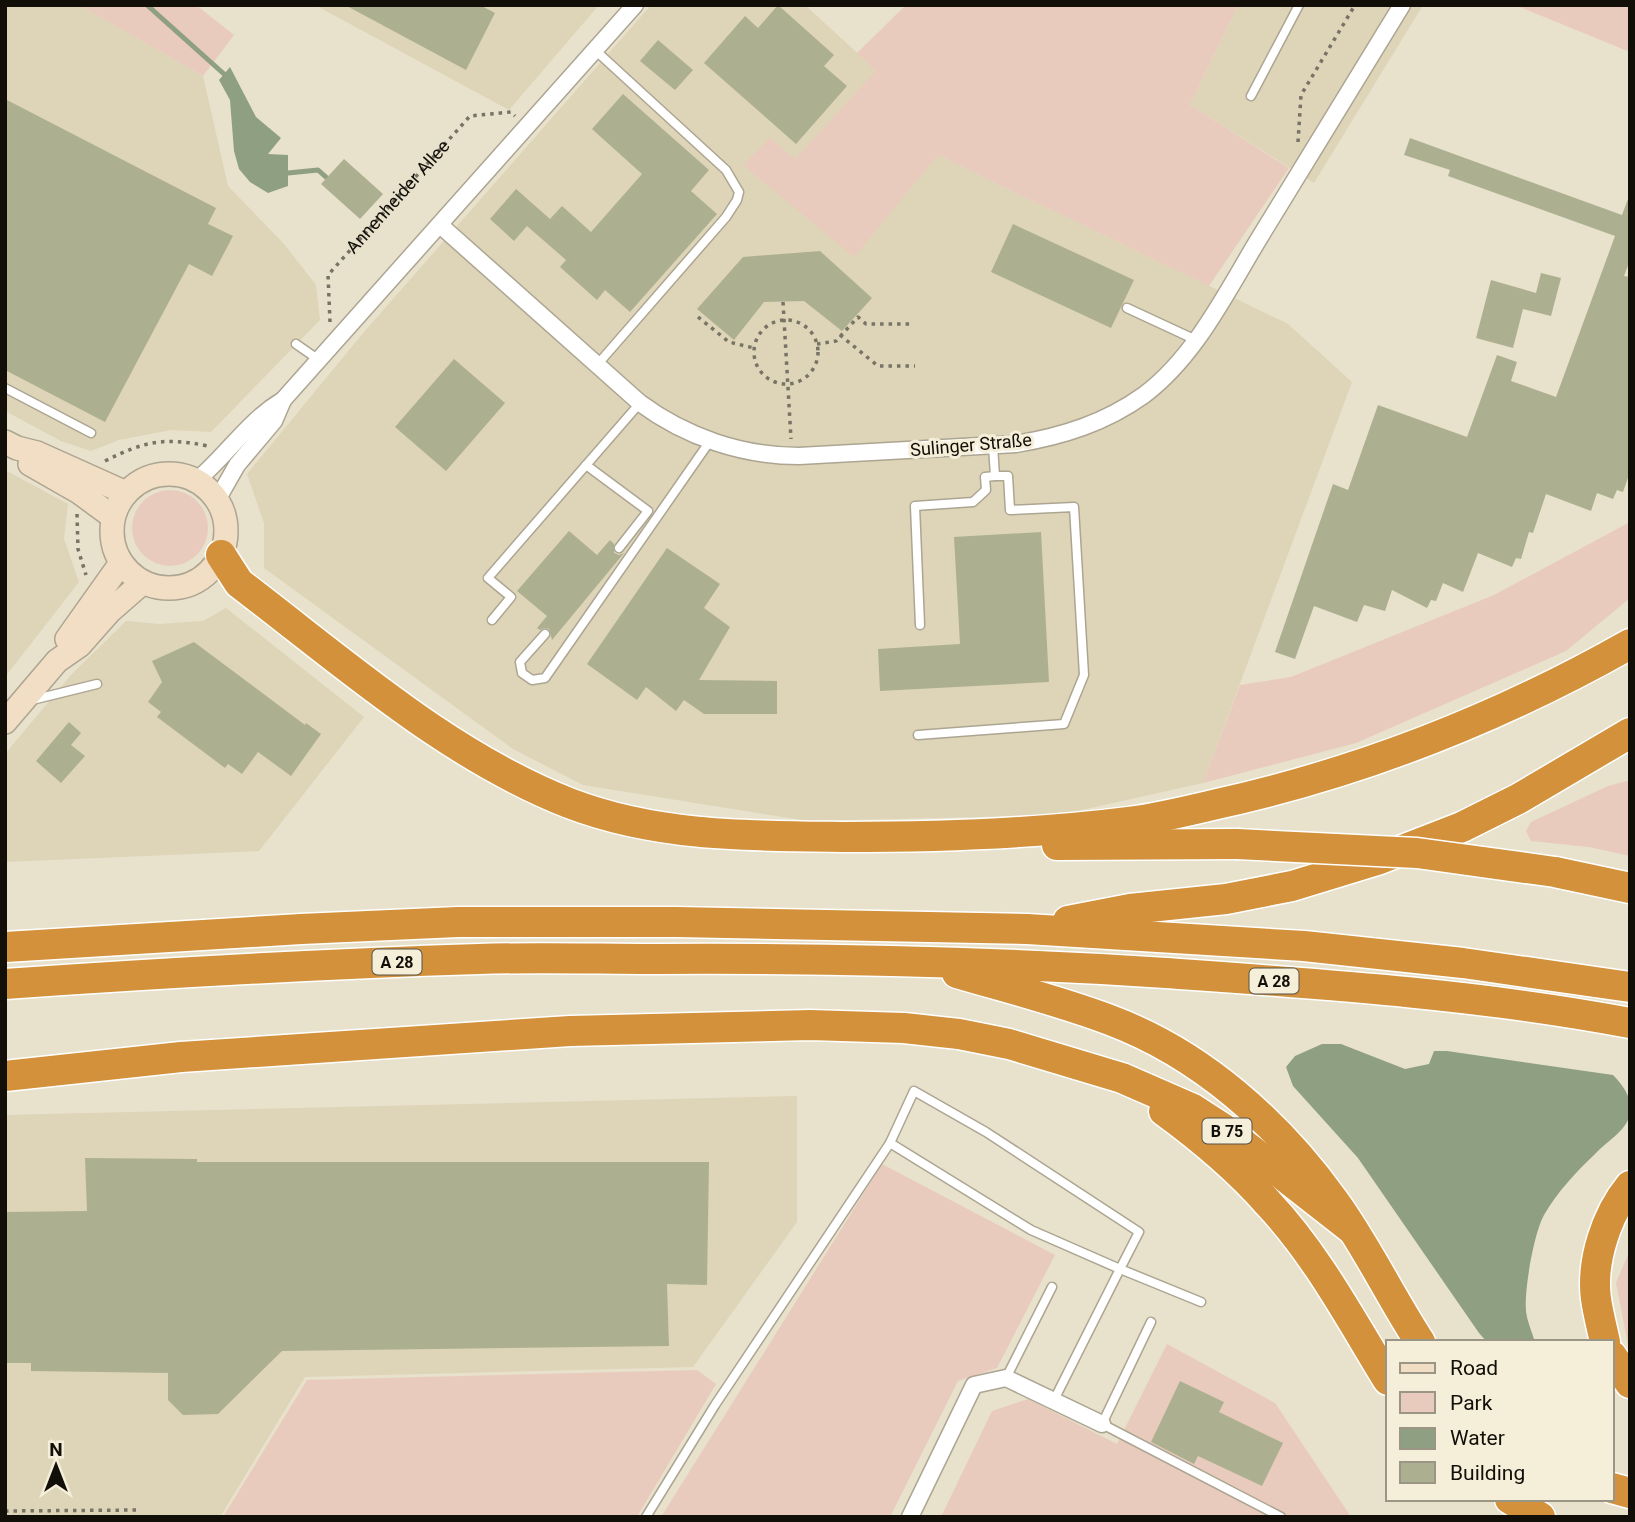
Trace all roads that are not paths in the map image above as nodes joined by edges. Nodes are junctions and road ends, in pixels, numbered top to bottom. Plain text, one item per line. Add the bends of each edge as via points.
1 (635, 5) edge
2 (1299, 5) edge
3 (1402, 5) edge
4 (595, 50) junction
5 (1251, 96) dead end
6 (440, 225) junction
7 (1127, 308) dead end
8 (1196, 340) junction
9 (296, 344) dead end
10 (319, 360) junction
11 (597, 365) junction
12 (5, 388) edge
13 (283, 400) junction
14 (640, 403) junction
15 (91, 433) dead end
16 (710, 441) junction
17 (11, 445) edge
18 (993, 446) junction
19 (586, 465) junction
20 (995, 476) junction
21 (196, 481) junction
22 (84, 484) junction
23 (126, 492) junction
24 (217, 500) junction
25 (113, 517) junction
26 (619, 548) dead end
27 (221, 555) junction
28 (121, 563) junction
29 (142, 583) junction
30 (492, 620) dead end
31 (920, 625) dead end
32 (545, 634) dead end
33 (1630, 644) edge
34 (57, 661) junction
35 (97, 684) dead end
36 (22, 702) junction
37 (5, 722) edge
38 (1630, 733) edge
39 (918, 735) dead end
40 (928, 837) junction
41 (1630, 888) edge
42 (1027, 929) junction
43 (5, 947) edge
44 (917, 961) junction
45 (5, 984) edge
46 (1630, 987) edge
47 (1630, 1023) edge
48 (1081, 1065) junction
49 (5, 1076) edge
50 (890, 1143) junction
51 (1630, 1186) edge
52 (1353, 1230) junction
53 (1120, 1269) junction
54 (1052, 1287) dead end
55 (1201, 1302) dead end
56 (1151, 1322) dead end
57 (1419, 1340) edge
58 (1605, 1340) edge
59 (1614, 1359) edge
60 (1386, 1377) edge
61 (1006, 1378) junction
62 (1630, 1383) edge
63 (1054, 1400) junction
64 (1102, 1424) junction
65 (1513, 1501) edge
66 (646, 1517) edge
67 (911, 1517) edge
68 (1281, 1517) edge
69 (1540, 1517) edge

1 - 4 street
2 - 5 lane
3 - 8 street, Sulinger Straße
4 - 6 street
4 - 11 lane via 726,170 739,192 726,217
6 - 10 street
6 - 11 street, Sulinger Straße
7 - 8 lane
8 - 18 street, Sulinger Straße via 1145,394 1113,414 1076,432
9 - 10 lane
10 - 13 street
11 - 14 street, Sulinger Straße
12 - 15 lane
13 - 21 street via 262,412
13 - 24 street via 274,421 237,465
14 - 16 street, Sulinger Straße
14 - 19 lane
16 - 18 street, Sulinger Straße via 792,456
16 - 32 lane via 545,678 532,680 522,673 520,662
17 - 22 main road via 37,453
18 - 20 lane
19 - 26 lane via 648,512
19 - 30 lane via 488,578 511,597
20 - 31 lane via 985,477 986,490 973,502 915,506
20 - 39 lane via 1007,476 1010,510 1074,507 1084,675 1064,724
21 - 23 main road via 161,475
21 - 24 main road
22 - 23 main road
22 - 25 main road
23 - 25 main road
24 - 27 main road via 226,537
25 - 28 main road via 112,541
27 - 29 main road via 213,568 189,585 175,589
27 - 40 highway via 239,583 423,723 503,773 562,800 608,816 699,832
28 - 29 main road
28 - 34 main road
29 - 34 main road via 80,645
33 - 40 highway via 1521,700 1409,747 1264,793 1133,821 1005,835
34 - 36 main road
35 - 36 lane
36 - 37 main road
38 - 42 highway via 1518,799 1377,860 1279,889 1130,909
40 - 41 highway, bridge via 1080,846 1237,844 1418,853 1555,872
42 - 43 highway, A 28 via 458,922
42 - 46 highway, A 28 via 1317,948
44 - 45 highway, A 28 via 484,959
44 - 47 highway, A 28 via 1294,982 1447,996
44 - 52 highway via 1111,1020 1175,1053 1236,1094 1271,1126 1308,1167
48 - 49 highway via 959,1034 810,1025 542,1033 181,1057
48 - 52 highway, B 75 via 1158,1092 1203,1116
48 - 60 highway via 1157,1106 1213,1149 1268,1202 1318,1266
50 - 53 lane via 1031,1230
50 - 53 lane via 914,1091 986,1132 1139,1233
50 - 66 lane
51 - 58 highway via 1618,1201 1599,1246 1595,1296
52 - 57 highway
53 - 55 lane
53 - 63 lane
54 - 61 lane
56 - 64 lane
59 - 62 highway
61 - 63 street
61 - 67 street via 974,1385
63 - 64 street
64 - 68 lane
65 - 69 highway

